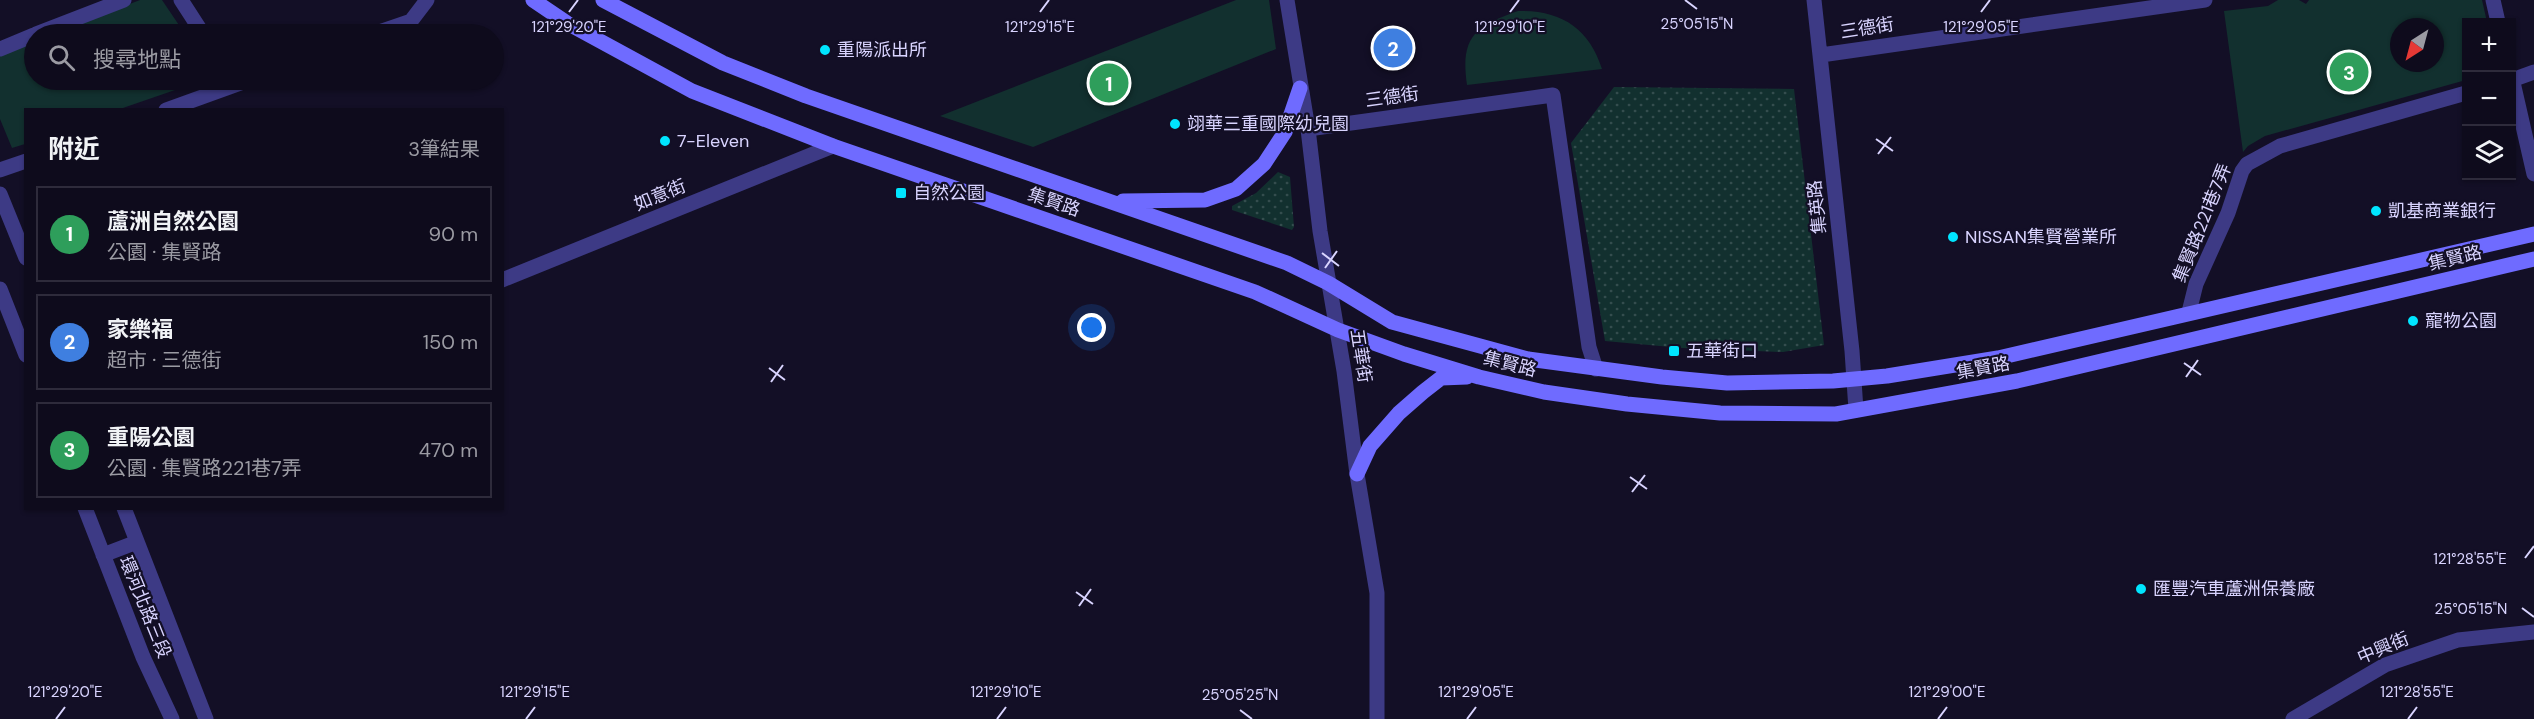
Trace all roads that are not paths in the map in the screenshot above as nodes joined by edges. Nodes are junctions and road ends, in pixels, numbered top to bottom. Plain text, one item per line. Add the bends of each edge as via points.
1 (124, 0) edge
2 (181, 0) edge
3 (427, 0) edge
4 (533, 0) edge
5 (603, 0) edge
6 (1287, 0) edge
7 (1814, 0) edge
8 (2205, 0) edge
9 (2493, 0) edge
10 (2497, 18) edge
11 (63, 24) edge
12 (197, 24) edge
13 (402, 24) edge
14 (24, 39) edge
15 (0, 49) edge
16 (1821, 55) junction
17 (2534, 72) edge
18 (2516, 78) edge
19 (1300, 88) junction
20 (216, 90) edge
21 (2462, 94) edge
22 (2516, 96) edge
23 (171, 108) edge
24 (1308, 129) junction
25 (832, 147) junction
26 (24, 162) edge
27 (0, 170) edge
28 (2534, 174) edge
29 (0, 194) edge
30 (1108, 201) junction
31 (2534, 234) edge
32 (24, 253) edge
33 (2534, 259) edge
34 (504, 279) edge
35 (1328, 283) junction
36 (0, 289) edge
37 (2188, 312) junction
38 (1338, 330) junction
39 (24, 349) edge
40 (1596, 369) junction
41 (1479, 377) junction
42 (1854, 378) junction
43 (1856, 410) junction
44 (1357, 474) junction
45 (86, 510) edge
46 (125, 510) edge
47 (137, 542) junction
48 (104, 555) junction
49 (2534, 632) edge
50 (172, 719) edge
51 (206, 719) edge
52 (1377, 719) edge
53 (2293, 719) edge

1 - 11 street
2 - 12 street
3 - 13 street via 411,21
4 - 25 main road, 集賢路 via 567,23 692,90
5 - 30 main road, 集賢路 via 723,63 806,96
6 - 19 street, 五華街
7 - 16 street, 集英路
8 - 16 street, 三德街
9 - 10 street
14 - 15 street
16 - 42 street, 集英路
17 - 18 street
19 - 24 street, 五華街
19 - 30 main road via 1285,132 1270,156 1236,189 1205,200
20 - 23 street
21 - 37 street, 集賢路221巷7弄 via 2280,146 2247,164
22 - 28 street
24 - 35 street, 五華街
24 - 40 street, 三德街 via 1553,95 1589,347
25 - 34 street, 如意街
25 - 38 main road, 集賢路 via 1255,292
26 - 27 street
29 - 32 street
30 - 35 main road, 集賢路 via 1287,263
31 - 37 main road, 集賢路
33 - 43 main road, 集賢路 via 2017,381
35 - 38 street, 五華街
35 - 40 main road, 集賢路 via 1392,322 1528,359
36 - 39 street
37 - 42 main road, 集賢路 via 1998,358
38 - 41 main road, 集賢路
38 - 44 street, 五華街
40 - 42 main road, 集賢路 via 1727,383
41 - 43 main road, 集賢路 via 1544,392 1720,413 1836,414
41 - 44 main road via 1441,378 1423,392 1370,446
42 - 43 street, 集英路
44 - 52 street, 五華街 via 1377,593
45 - 48 street, 環河北路三段
46 - 47 street, 環河北路三段
47 - 48 street
47 - 51 street, 環河北路三段
48 - 50 street, 環河北路三段 via 143,657
49 - 53 street, 中興街 via 2458,640 2385,665

